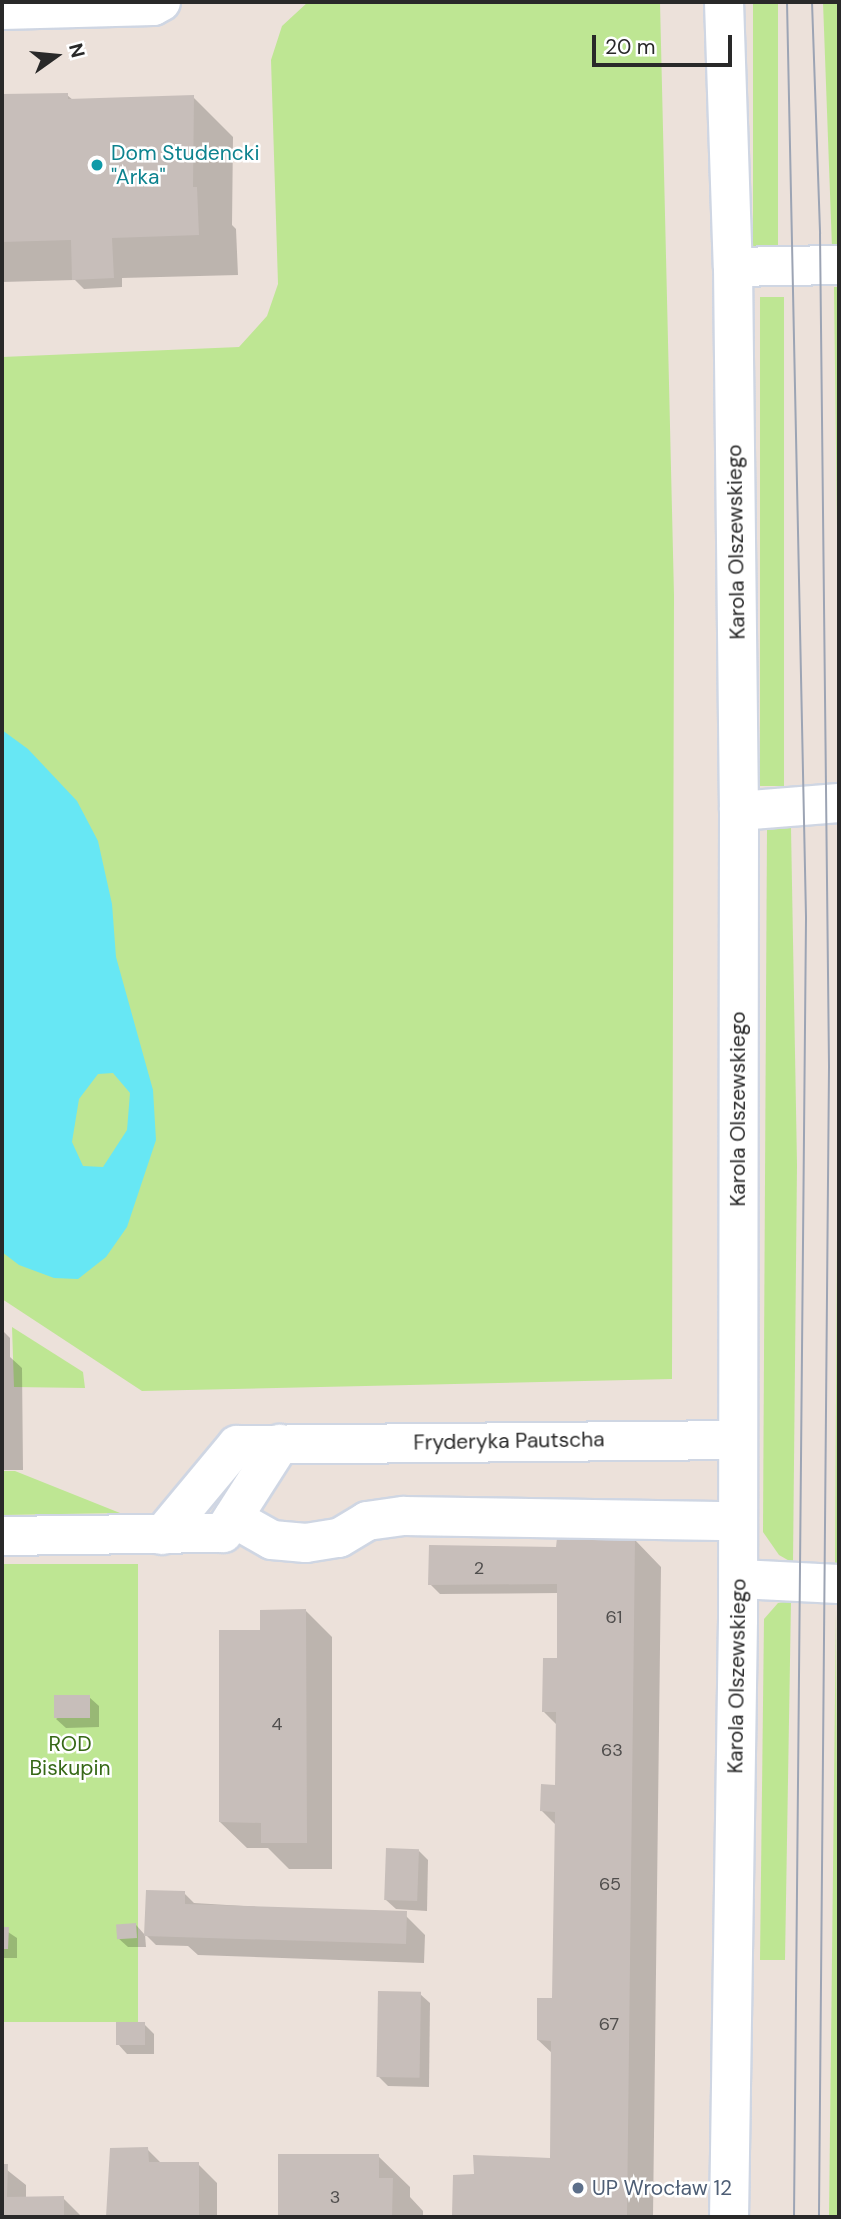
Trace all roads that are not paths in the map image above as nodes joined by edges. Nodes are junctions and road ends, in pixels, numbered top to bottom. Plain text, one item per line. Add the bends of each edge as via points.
1 (161, 2) edge
2 (724, 2) edge
3 (2, 10) edge
4 (839, 265) edge
5 (733, 267) junction
6 (839, 803) edge
7 (739, 811) junction
8 (737, 1440) junction
9 (281, 1444) junction
10 (233, 1518) junction
11 (738, 1521) junction
12 (162, 1535) junction
13 (2, 1536) edge
14 (738, 1579) junction
15 (839, 1584) edge
16 (729, 2217) edge

1 - 3 street via 153,6
2 - 5 street, Karola Olszewskiego
4 - 5 street
5 - 7 street, Karola Olszewskiego
6 - 7 street
7 - 8 street, Karola Olszewskiego
8 - 9 street, Fryderyka Pautscha
8 - 11 street, Karola Olszewskiego
9 - 10 street
9 - 12 street, Fryderyka Pautscha via 237,1446
10 - 11 street via 272,1540 306,1543 340,1538 367,1521 404,1516
10 - 12 street via 223,1533
11 - 14 street, Karola Olszewskiego
12 - 13 street
14 - 15 street
14 - 16 street, Karola Olszewskiego

